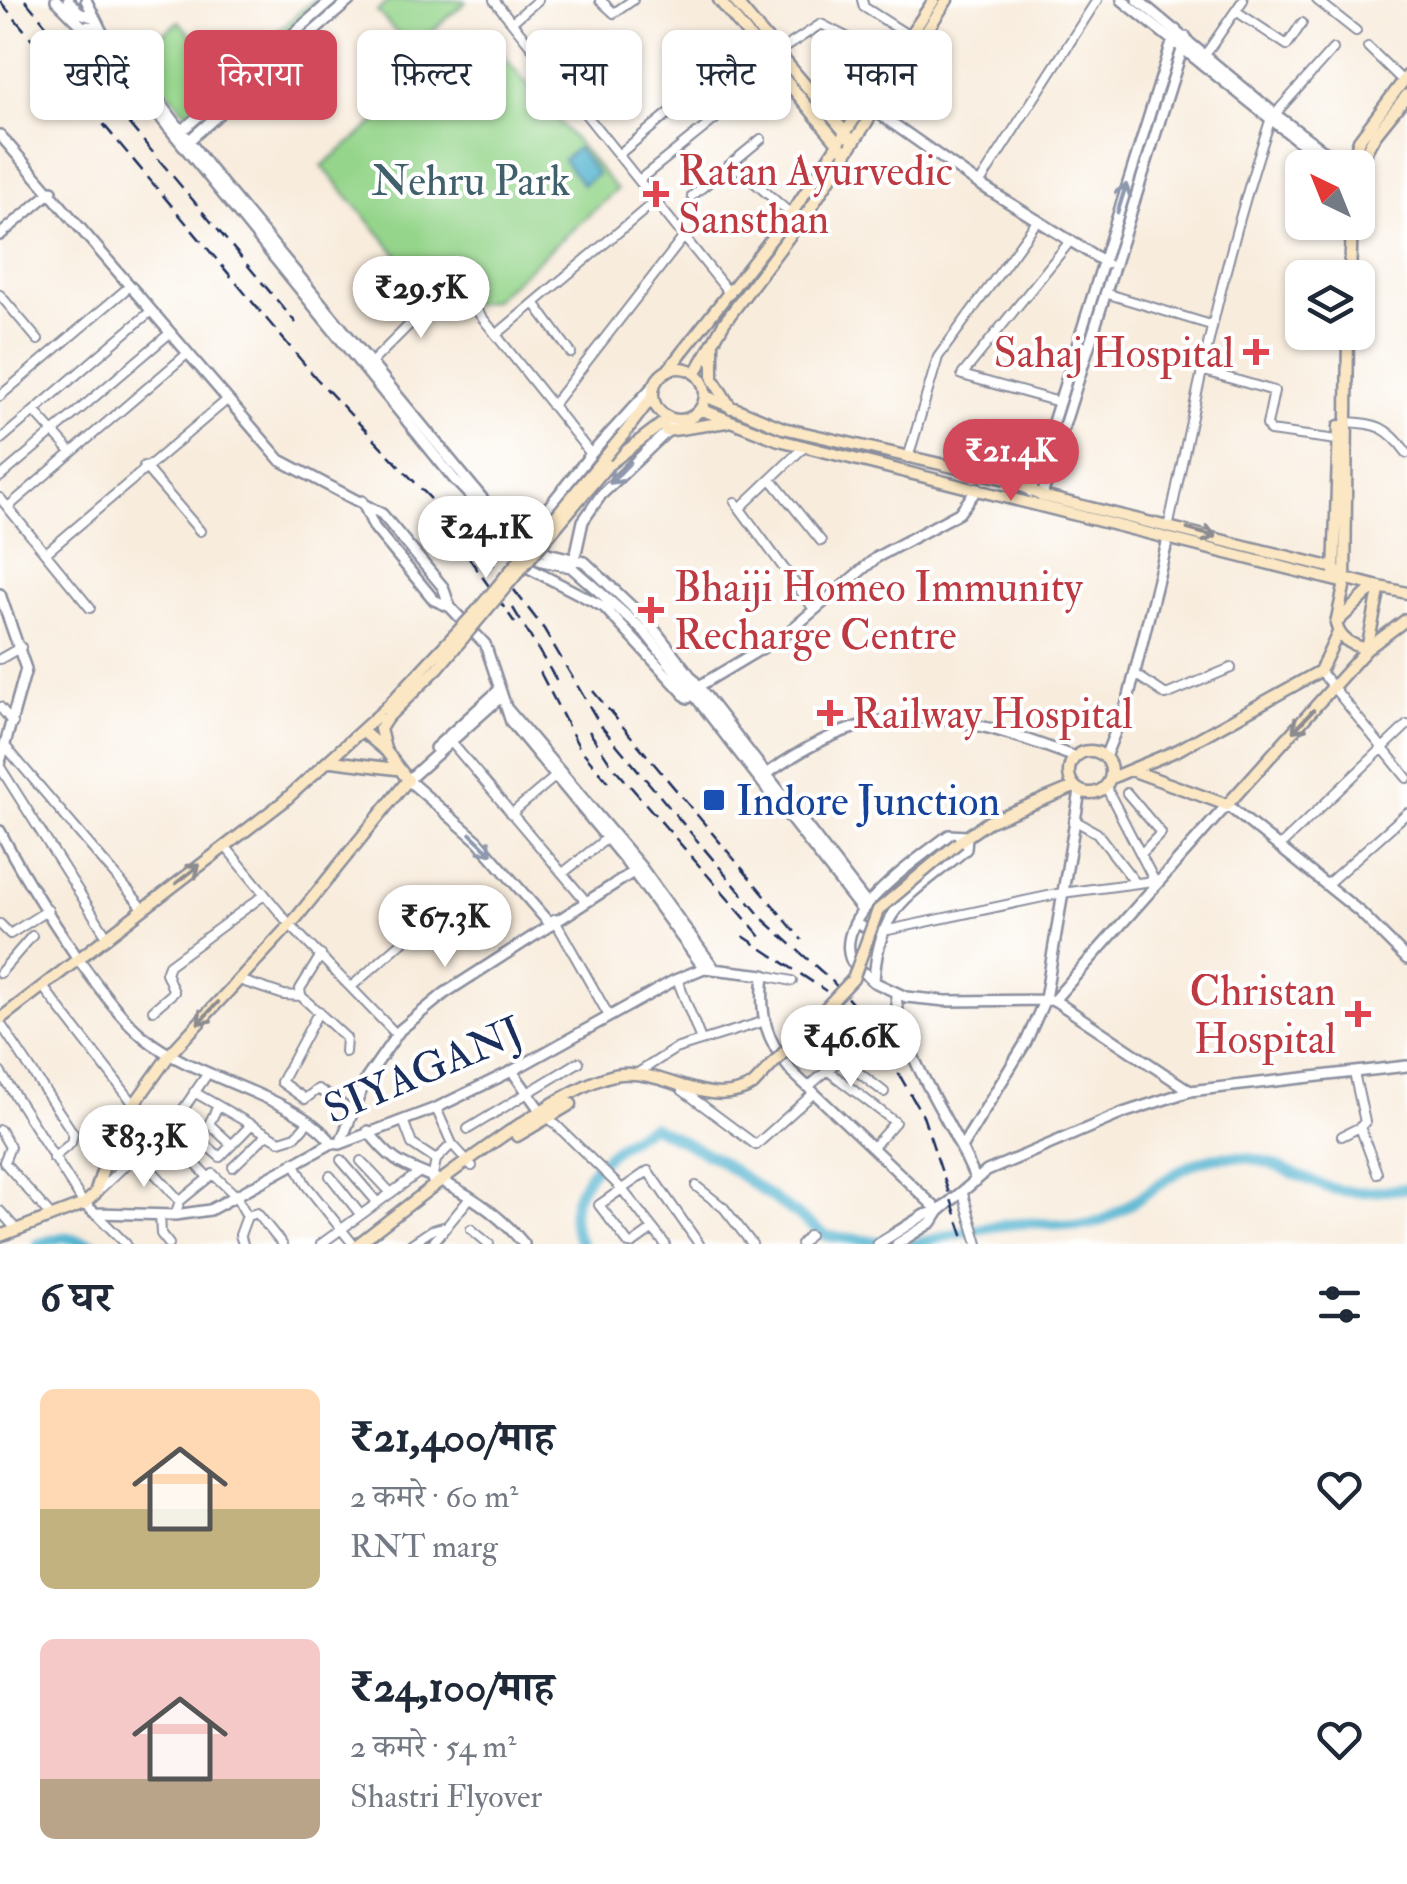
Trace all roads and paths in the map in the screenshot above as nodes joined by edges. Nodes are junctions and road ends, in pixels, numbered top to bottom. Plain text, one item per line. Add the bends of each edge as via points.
1 (56, 0) edge
2 (68, 0) edge
3 (86, 0) edge
4 (332, 0) edge
5 (350, 0) edge
6 (538, 0) edge
7 (600, 0) edge
8 (633, 0) edge
9 (719, 0) edge
10 (734, 0) edge
11 (862, 0) edge
12 (934, 0) edge
13 (947, 0) edge
14 (1097, 0) edge
15 (1122, 0) edge
16 (1138, 0) edge
17 (1243, 0) edge
18 (1317, 0) edge
19 (496, 1) edge
20 (1236, 11) junction
21 (92, 17) junction
22 (512, 22) junction
23 (1302, 22) dead end
24 (97, 30) edge
25 (100, 30) edge
26 (742, 30) edge
27 (759, 30) edge
28 (901, 30) edge
29 (916, 30) edge
30 (927, 30) edge
31 (1356, 31) dead end
32 (1174, 34) junction
33 (1184, 42) junction
34 (1368, 48) dead end
35 (1333, 49) dead end
36 (1203, 57) junction
37 (791, 68) edge
38 (1405, 78) edge
39 (791, 88) edge
40 (1407, 94) edge
41 (164, 106) edge
42 (1272, 118) junction
43 (662, 119) edge
44 (159, 120) edge
45 (714, 120) edge
46 (854, 120) edge
47 (867, 120) edge
48 (887, 120) edge
49 (845, 133) junction
50 (0, 134) edge
51 (185, 134) junction
52 (761, 140) dead end
53 (178, 145) junction
54 (846, 146) junction
55 (1310, 150) edge
56 (1323, 150) edge
57 (1356, 150) edge
58 (1364, 150) edge
59 (618, 155) junction
60 (733, 164) junction
61 (639, 180) junction
62 (978, 184) junction
63 (52, 192) junction
64 (692, 196) dead end
65 (654, 202) junction
66 (791, 214) junction
67 (1038, 220) junction
68 (0, 235) edge
69 (683, 238) junction
70 (1071, 240) junction
71 (1102, 261) junction
72 (1113, 266) junction
73 (130, 286) junction
74 (730, 294) junction
75 (1105, 294) junction
76 (0, 295) edge
77 (534, 304) junction
78 (151, 311) junction
79 (1211, 325) junction
80 (170, 333) junction
81 (496, 335) junction
82 (714, 339) junction
83 (38, 340) dead end
84 (1344, 350) edge
85 (1346, 350) edge
86 (571, 353) dead end
87 (187, 354) junction
88 (366, 368) junction
89 (668, 370) junction
90 (1202, 370) junction
91 (695, 374) junction
92 (653, 392) junction
93 (0, 396) edge
94 (705, 396) junction
95 (227, 400) junction
96 (1059, 402) junction
97 (552, 406) junction
98 (700, 409) junction
99 (732, 410) junction
100 (35, 412) junction
101 (728, 422) junction
102 (1344, 422) junction
103 (671, 424) junction
104 (54, 432) junction
105 (0, 440) edge
106 (1337, 440) junction
107 (805, 446) junction
108 (71, 452) junction
109 (590, 454) junction
110 (1407, 454) edge
111 (908, 458) junction
112 (144, 466) junction
113 (0, 477) edge
114 (771, 479) junction
115 (978, 488) junction
116 (1037, 491) junction
117 (0, 498) edge
118 (8, 508) junction
119 (1169, 524) junction
120 (200, 531) dead end
121 (1168, 538) junction
122 (821, 541) dead end
123 (521, 542) junction
124 (47, 552) junction
125 (574, 562) junction
126 (525, 566) junction
127 (1339, 577) junction
128 (1378, 587) junction
129 (1404, 593) edge
130 (0, 594) edge
131 (90, 608) dead end
132 (813, 608) junction
133 (1407, 619) edge
134 (1337, 628) junction
135 (21, 647) junction
136 (1367, 649) junction
137 (0, 659) edge
138 (1231, 668) dead end
139 (1320, 671) junction
140 (1134, 674) junction
141 (686, 688) junction
142 (1332, 690) junction
143 (501, 693) junction
144 (0, 707) edge
145 (506, 708) junction
146 (386, 714) junction
147 (13, 724) junction
148 (1407, 725) edge
149 (362, 731) junction
150 (451, 742) junction
151 (6, 747) junction
152 (1382, 749) junction
153 (386, 751) junction
154 (1075, 758) junction
155 (1105, 758) junction
156 (331, 761) junction
157 (0, 765) edge
158 (1131, 770) junction
159 (402, 775) junction
160 (556, 776) junction
161 (765, 776) junction
162 (1407, 778) edge
163 (1108, 782) junction
164 (1077, 789) junction
165 (1127, 792) dead end
166 (1227, 805) junction
167 (1407, 813) edge
168 (511, 814) junction
169 (1074, 820) junction
170 (0, 830) edge
171 (606, 838) junction
172 (963, 839) junction
173 (225, 846) junction
174 (1279, 847) junction
175 (1141, 854) junction
176 (637, 869) junction
177 (563, 873) junction
178 (1158, 880) junction
179 (1135, 882) junction
180 (1326, 885) junction
181 (1062, 893) junction
182 (264, 896) junction
183 (585, 900) junction
184 (863, 906) junction
185 (144, 909) junction
186 (48, 910) junction
187 (552, 921) junction
188 (0, 924) edge
189 (855, 924) junction
190 (290, 925) junction
191 (423, 925) dead end
192 (880, 932) junction
193 (32, 936) dead end
194 (108, 938) junction
195 (321, 955) junction
196 (1407, 959) edge
197 (81, 960) junction
198 (709, 968) junction
199 (0, 973) edge
200 (764, 975) junction
201 (677, 979) junction
202 (239, 980) junction
203 (792, 981) dead end
204 (874, 982) junction
205 (351, 987) junction
206 (44, 988) junction
207 (896, 993) junction
208 (301, 996) junction
209 (1050, 1000) junction
210 (153, 1010) dead end
211 (319, 1010) junction
212 (609, 1016) junction
213 (0, 1021) edge
214 (762, 1022) junction
215 (396, 1034) junction
216 (700, 1040) junction
217 (863, 1040) dead end
218 (345, 1052) dead end
219 (170, 1054) junction
220 (841, 1058) junction
221 (579, 1062) dead end
222 (1407, 1066) edge
223 (827, 1070) junction
224 (512, 1071) junction
225 (208, 1073) junction
226 (1354, 1073) junction
227 (627, 1076) junction
228 (1, 1078) edge
229 (811, 1090) junction
230 (1190, 1091) junction
231 (194, 1092) junction
232 (884, 1092) dead end
233 (527, 1094) junction
234 (134, 1104) junction
235 (218, 1106) junction
236 (436, 1108) junction
237 (182, 1111) junction
238 (353, 1111) junction
239 (544, 1115) junction
240 (403, 1120) junction
241 (309, 1122) junction
242 (251, 1125) junction
243 (1360, 1127) junction
244 (468, 1129) dead end
245 (0, 1130) edge
246 (368, 1130) junction
247 (190, 1131) junction
248 (267, 1134) junction
249 (1342, 1136) dead end
250 (176, 1143) junction
251 (336, 1143) junction
252 (452, 1144) junction
253 (232, 1145) junction
254 (962, 1146) junction
255 (873, 1148) junction
256 (137, 1154) junction
257 (53, 1158) junction
258 (341, 1160) dead end
259 (436, 1160) junction
260 (361, 1161) dead end
261 (294, 1162) junction
262 (470, 1164) junction
263 (148, 1166) junction
264 (233, 1166) dead end
265 (1377, 1173) dead end
266 (417, 1174) junction
267 (208, 1176) junction
268 (330, 1176) dead end
269 (976, 1181) junction
270 (440, 1182) junction
271 (696, 1186) dead end
272 (621, 1188) junction
273 (391, 1192) junction
274 (95, 1194) junction
275 (963, 1194) junction
276 (236, 1196) junction
277 (470, 1198) junction
278 (180, 1201) junction
279 (377, 1202) junction
280 (84, 1204) junction
281 (0, 1211) edge
282 (938, 1211) junction
283 (96, 1213) junction
284 (360, 1214) junction
285 (160, 1215) junction
286 (175, 1215) junction
287 (52, 1216) junction
288 (247, 1216) junction
289 (917, 1225) junction
290 (447, 1226) junction
291 (341, 1228) junction
292 (654, 1229) junction
293 (17, 1230) junction
294 (471, 1230) dead end
295 (809, 1235) dead end
296 (0, 1236) edge
297 (978, 1243) edge
298 (126, 1244) edge
299 (168, 1244) edge
300 (244, 1244) edge
301 (282, 1244) edge
302 (320, 1244) edge
303 (356, 1244) edge
304 (369, 1244) edge
305 (411, 1244) edge
306 (432, 1244) edge
307 (489, 1244) edge
308 (524, 1244) edge
309 (630, 1244) edge
310 (665, 1244) edge
311 (699, 1244) edge
312 (752, 1244) edge
313 (801, 1244) edge
314 (878, 1244) edge
315 (897, 1244) edge

1 - 24 street via 82,26
2 - 21 street
3 - 21 street
4 - 51 street
5 - 51 street
6 - 22 street
7 - 8 street via 614,13
9 - 26 main road
10 - 27 main road
11 - 28 street
12 - 29 main road
13 - 30 main road
14 - 62 street
15 - 32 street
16 - 32 street
17 - 20 street
18 - 31 street
19 - 22 street
20 - 23 street via 1286,45
20 - 36 street
21 - 25 street
22 - 59 street
32 - 33 street
71 -> 32 street
33 - 36 street
33 - 72 street
34 - 38 street
35 - 42 street
36 - 42 street
37 - 49 main road
38 - 57 main road
39 - 54 main road
40 - 58 main road
41 - 51 street
42 - 55 street
42 - 56 street
42 - 79 street
43 - 59 street
44 - 53 street
45 - 61 street
46 - 49 main road
47 - 54 main road
48 - 62 street
49 - 54 main road
50 - 63 street
51 - 53 street
51 - 88 street
52 - 60 street
53 - 88 street
54 - 66 main road
54 - 82 main road
59 - 61 street
60 - 64 street
60 - 66 street
61 - 65 street
62 - 67 street
63 - 68 street
63 - 73 street
65 - 69 street
65 - 77 street
66 - 74 main road
67 - 70 street
67 - 111 street via 938,357
69 - 74 street
69 - 97 street
70 - 71 street
70 - 96 street via 962,375
71 - 72 street
71 - 96 street
72 - 75 street
73 - 78 street
73 - 93 street
74 - 89 main road
75 - 79 street
75 - 116 street
76 - 83 street
77 - 81 street
77 - 86 street
78 - 80 street
78 - 100 street
79 - 90 street
80 - 87 street
80 - 104 street
81 - 88 street via 453,281
81 - 97 street
82 - 91 main road
82 - 99 main road via 714,379
84 - 106 main road
85 - 102 main road
87 - 95 street
87 - 108 street
88 - 123 street
89 - 91 main road
89 - 92 main road
90 - 106 street via 1274,391 1270,431
90 - 119 street
91 - 94 main road
92 - 103 main road
92 - 109 street
92 - 146 main road, bridge
94 - 98 main road
94 - 99 main road
95 - 112 street
95 - 143 street via 280,460 362,501 434,600 450,607 489,650
96 - 116 street
97 - 109 street
98 - 101 main road
98 - 103 main road
99 - 111 main road
100 - 104 street
100 - 105 street
101 - 103 main road
101 - 107 main road
102 - 110 street via 1377,422
102 - 127 main road
103 -> 125 street via 601,495 580,530
103 - 126 main road, bridge via 608,465
104 - 108 street
104 - 113 street
106 - 127 main road
107 - 114 street
107 - 115 main road
108 - 118 street
109 - 123 street
111 - 116 main road
112 - 120 street
112 - 124 street
114 - 122 street
114 - 132 street via 738,505
115 - 121 main road
115 - 132 street via 959,513 878,557
116 - 119 main road
117 - 118 street
118 - 124 street
119 -> 127 main road
121 - 127 main road
121 - 140 street
123 - 125 street
124 - 131 street
125 - 141 street via 644,631
126 - 141 street via 604,607
126 - 146 main road, bridge via 438,668
127 - 128 main road
127 - 134 main road
128 - 129 main road
128 - 134 main road
128 - 136 main road
130 - 135 street
132 - 141 street via 735,668
133 - 136 main road
134 - 136 main road
134 - 139 main road
135 - 137 street
135 - 147 street via 25,682
136 - 142 main road
138 - 140 street via 1166,696
139 - 142 street
139 - 158 main road
140 - 155 street
141 - 161 street
141 - 161 street
142 - 152 street
142 -> 166 main road
143 - 145 street
143 - 150 street
143 - 159 street
144 - 147 street
145 - 160 street via 510,722
145 - 176 street
146 - 149 main road
146 - 153 main road via 380,729
147 - 151 street
148 - 152 street
149 - 153 main road
149 - 156 main road
150 - 159 street
150 - 168 street
151 - 157 street
151 - 185 street
152 - 162 street
152 - 174 street
153 - 159 main road
154 - 155 main road via 1087,751
154 - 161 street via 972,722 900,717 851,726
154 - 164 main road via 1069,772
155 - 163 main road
156 - 159 main road
156 - 173 main road
157 - 194 street
158 - 163 main road
158 - 166 main road
159 -> 187 street via 478,841
159 - 190 main road
160 - 168 street
160 - 171 street
161 - 184 street
163 - 164 main road via 1094,793
163 - 175 street
164 - 169 street
164 - 172 main road via 988,822
165 - 175 street via 1162,832
166 - 174 street
166 - 178 street
167 - 180 street
168 - 177 street
169 - 179 street via 1097,833
169 - 181 street
170 - 186 street
171 - 176 street
171 - 177 street
172 - 184 street via 949,836
172 - 192 street via 966,849 888,915
172 - 227 main road, bridge via 878,910 853,979 753,1085 719,1096 657,1075
173 - 182 street
185 -> 173 main road
174 - 180 street
175 - 178 street
176 - 183 street
176 - 198 street
177 - 183 street
178 - 179 street
178 - 209 street
179 - 181 street
180 - 196 street
181 - 192 street
181 - 209 street
182 - 190 street
182 - 210 street via 168,965 174,992
183 - 187 street
184 - 189 street
185 - 194 main road
186 - 188 street via 12,934
186 - 197 street
187 - 212 street
187 - 215 street via 445,992
189 - 192 street
189 - 204 street via 848,956
190 - 195 street
190 - 202 main road
191 - 205 street
192 - 204 street
193 - 199 street
194 - 197 main road
195 - 205 street
195 - 208 street
197 - 206 main road
197 - 219 street via 128,1021
198 - 200 street
198 - 201 street, SIYAGANJ
200 - 203 street
200 - 214 street
201 - 212 street, SIYAGANJ
201 - 216 street
202 - 208 street
202 -> 219 main road
204 - 207 street
205 - 215 street
206 - 213 main road
206 - 234 street
207 - 209 street via 946,1001
207 - 254 street via 897,1021
208 - 211 street
209 - 230 street
209 - 254 street
211 - 218 street via 346,1038
211 - 238 street via 281,1082 305,1099 318,1088
212 - 224 street, SIYAGANJ
213 - 257 street via 73,1133 72,1143
214 - 216 street
214 - 229 street via 772,1046
215 - 238 street
216 - 227 street
217 - 220 street
219 - 225 street
219 - 234 main road
220 - 223 street
220 - 232 street
221 - 233 street
222 - 226 street
223 - 229 street
223 - 255 street via 895,1122
224 - 233 street
224 - 236 street, SIYAGANJ
225 - 231 street
225 - 241 street
226 - 230 street
226 - 243 street
227 - 229 street via 687,1092 756,1145
227 - 239 main road via 597,1083
228 - 257 street
229 - 255 street
230 - 269 street via 1094,1123
231 - 235 street
231 - 237 street
233 - 239 street
233 - 244 street
234 - 274 main road via 114,1132
235 - 242 street
235 - 253 street via 210,1124
236 - 240 street, SIYAGANJ
236 - 252 street
237 - 247 street via 192,1121
237 - 256 street
238 - 251 street
239 - 262 main road
239 - 272 street
240 - 246 street, SIYAGANJ
240 - 259 street via 412,1144
241 - 248 street via 288,1140
241 - 251 street
242 - 248 street
242 - 253 street
243 - 249 street
243 - 265 street
245 - 287 street via 10,1145 4,1162
246 - 251 street, SIYAGANJ
246 - 266 street via 398,1165
247 - 250 street
247 - 253 street via 218,1157
248 - 264 street
250 - 263 street
250 - 267 street
251 - 261 street, SIYAGANJ
252 - 259 street
252 - 262 street
254 - 269 street
255 - 282 street
256 - 263 street
256 - 274 street
257 - 280 street
258 - 279 street
259 - 270 street
260 - 273 street
261 - 276 street, SIYAGANJ
261 - 291 street
262 - 270 main road
263 - 278 street
266 - 270 street
266 - 273 street
267 - 276 street via 217,1175
267 - 278 street
268 - 284 street
269 - 275 street
270 - 277 street
270 - 303 main road
270 - 304 main road
271 - 312 street
272 - 292 street
272 - 309 street via 599,1205
272 - 311 street via 648,1170
273 - 279 street
274 - 280 main road
275 - 282 street
275 - 297 street
276 - 286 street, SIYAGANJ via 210,1210
276 - 288 street
277 - 290 street
277 - 308 street
278 - 286 street
279 - 284 street
280 - 283 street
280 - 287 main road
281 - 293 street
282 - 289 street
283 - 285 street, SIYAGANJ
283 - 298 street
284 - 291 street
285 - 286 street, SIYAGANJ
285 - 299 street
287 - 293 main road
288 - 300 street
288 - 301 street via 258,1214
289 - 314 street
289 - 315 street
290 - 305 street
290 - 306 street
291 - 302 street
291 - 303 street
292 - 309 street
292 - 310 street
293 - 296 main road
294 - 307 street
295 - 313 street

